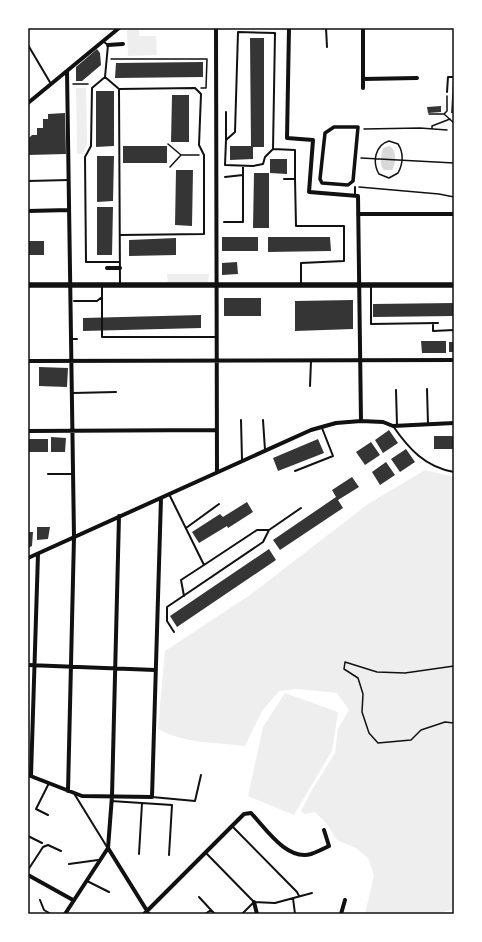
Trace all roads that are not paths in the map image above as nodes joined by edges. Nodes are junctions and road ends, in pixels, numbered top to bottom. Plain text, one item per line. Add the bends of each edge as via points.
1 (119, 28) edge
2 (216, 28) edge
3 (289, 28) edge
4 (326, 28) edge
5 (362, 28) edge
6 (103, 41) junction
7 (123, 44) dead end
8 (28, 45) edge
9 (108, 45) junction
10 (327, 47) dead end
11 (67, 70) junction
12 (104, 77) junction
13 (454, 77) edge
14 (363, 78) junction
15 (417, 78) dead end
16 (51, 84) junction
17 (364, 88) dead end
18 (119, 89) junction
19 (447, 92) road end
20 (28, 104) edge
21 (226, 112) dead end
22 (358, 129) joint
23 (226, 140) junction
24 (273, 149) junction
25 (243, 166) junction
26 (243, 175) junction
27 (225, 177) dead end
28 (284, 179) dead end
29 (295, 179) junction
30 (69, 180) junction
31 (28, 181) edge
32 (355, 187) road end
33 (355, 196) junction
34 (69, 210) junction
35 (28, 211) edge
36 (358, 214) junction
37 (454, 214) edge
38 (224, 222) dead end
39 (120, 235) junction
40 (120, 262) junction
41 (107, 268) dead end
42 (120, 268) junction
43 (28, 285) edge
44 (70, 285) junction
45 (102, 285) junction
46 (120, 285) junction
47 (216, 285) junction
48 (301, 285) junction
49 (359, 285) junction
50 (371, 285) junction
51 (454, 285) edge
52 (102, 297) junction
53 (74, 301) dead end
54 (433, 323) junction
55 (438, 323) dead end
56 (454, 330) edge
57 (216, 337) junction
58 (71, 339) junction
59 (77, 339) dead end
60 (71, 360) junction
61 (216, 360) junction
62 (311, 360) junction
63 (360, 360) junction
64 (454, 360) edge
65 (28, 361) edge
66 (310, 386) dead end
67 (427, 389) dead end
68 (396, 390) dead end
69 (116, 392) dead end
70 (72, 393) junction
71 (241, 420) dead end
72 (264, 420) dead end
73 (361, 421) junction
74 (454, 423) edge
75 (428, 424) junction
76 (395, 426) junction
77 (321, 427) junction
78 (216, 430) junction
79 (28, 431) edge
80 (73, 431) junction
81 (265, 451) junction
82 (242, 461) junction
83 (295, 471) dead end
84 (217, 472) junction
85 (454, 472) edge
86 (48, 474) dead end
87 (73, 474) junction
88 (169, 494) junction
89 (161, 498) junction
90 (219, 504) dead end
91 (301, 508) dead end
92 (119, 516) junction
93 (186, 528) junction
94 (269, 530) junction
95 (74, 537) junction
96 (38, 554) junction
97 (28, 558) edge
98 (204, 565) junction
99 (184, 596) junction
100 (174, 632) dead end
101 (28, 665) edge
102 (34, 665) junction
103 (71, 667) junction
104 (115, 668) junction
105 (155, 670) junction
106 (30, 775) edge
107 (201, 775) dead end
108 (49, 783) junction
109 (68, 791) junction
110 (75, 794) junction
111 (112, 796) junction
112 (152, 797) junction
113 (112, 801) junction
114 (142, 803) junction
115 (48, 814) dead end
116 (232, 826) junction
117 (324, 830) dead end
118 (28, 836) edge
119 (42, 843) dead end
120 (108, 848) junction
121 (61, 851) dead end
122 (206, 853) junction
123 (139, 854) dead end
124 (168, 855) dead end
125 (100, 860) junction
126 (69, 864) dead end
127 (28, 870) edge
128 (28, 875) edge
129 (86, 880) junction
130 (109, 892) dead end
131 (312, 893) dead end
132 (299, 896) junction
133 (199, 897) dead end
134 (293, 898) junction
135 (40, 900) dead end
136 (73, 900) junction
137 (345, 900) dead end
138 (254, 902) junction
139 (146, 909) junction
140 (211, 910) junction
141 (51, 914) edge
142 (65, 914) edge
143 (144, 914) edge
144 (149, 914) edge
145 (205, 914) edge
146 (215, 914) edge
147 (242, 914) edge
148 (257, 914) edge
149 (295, 914) edge
150 (341, 914) edge

1 - 6 street
2 - 47 street
3 - 33 street via 287,138 313,140 309,192
4 - 10 lane
5 - 14 street
6 - 9 lane
6 - 11 street
7 - 9 street
8 - 16 lane
9 - 12 lane
11 - 16 street
11 - 30 street
12 - 18 lane
12 - 40 lane via 92,88 91,146 85,157 86,262
13 - 19 lane via 448,77
14 - 15 street
14 - 17 street
16 - 20 street
18 - 39 lane
18 - 39 lane via 195,88 201,94 199,145 204,155 204,234
21 - 23 lane
22 - 22 street via 353,181 348,185 322,183 320,179 325,133 334,127
23 - 24 lane via 235,132 238,32 275,33
23 - 25 lane via 225,165
24 - 25 lane via 265,157 263,164
24 - 29 lane via 295,150
25 - 26 lane
26 - 27 lane
26 - 38 lane via 243,222
28 - 29 lane
29 - 48 lane via 296,226 344,226 344,261 301,262
30 - 31 lane
30 - 34 street
32 - 33 lane
33 - 36 street via 358,196
34 - 35 street
34 - 44 street
36 - 37 street
36 - 49 street
39 - 40 lane
40 - 42 lane
41 - 42 street
42 - 46 lane
43 - 44 street
44 - 45 street
44 - 58 street
45 - 46 street
45 - 52 lane
46 - 47 street
47 - 48 street
47 - 57 street
48 - 49 street
49 - 50 street
49 - 63 street
50 - 51 street
50 - 54 lane via 371,324
52 - 53 lane via 97,301
52 - 57 lane via 102,337
54 - 55 lane
54 - 56 lane via 433,331
57 - 61 street
58 - 59 lane
58 - 60 street
60 - 61 street
60 - 65 street
60 - 70 street
61 - 62 street
61 - 78 street
62 - 63 street
62 - 66 lane
63 - 64 street
63 - 73 street
67 - 75 lane
68 - 76 lane
69 - 70 lane
70 - 80 street
71 - 82 lane
72 - 81 lane
73 - 76 street via 383,422
73 - 77 street
74 - 75 street
75 - 76 street
76 - 85 lane via 401,437 423,461
77 - 81 street
77 - 83 lane via 333,456
78 - 80 street
78 - 84 street
79 - 80 street
80 - 87 street
81 - 82 street
82 - 84 street
84 - 88 street
86 - 87 lane
87 - 95 street
88 - 89 street
88 - 93 lane
89 - 92 street
89 - 105 street
90 - 93 lane
91 - 94 lane
92 - 95 street
92 - 104 street
93 - 98 lane
94 - 98 lane via 257,530
94 - 99 lane via 263,542
95 - 96 street
95 - 103 street
96 - 97 street
96 - 102 street
98 - 99 lane via 182,580
99 - 100 lane via 168,607 167,621
101 - 102 street
102 - 103 street
102 - 106 street
103 - 104 street
103 - 109 street
104 - 105 street
104 - 111 street
105 - 112 street
106 - 108 street
107 - 112 lane via 195,801
108 - 109 street
108 - 115 lane via 36,809
109 - 110 street
110 - 111 street
110 - 120 lane
111 - 112 street
111 - 113 street
113 - 114 lane
113 - 120 street
114 - 123 lane
114 - 124 lane via 172,805
116 - 117 street via 244,814 251,813 284,848 298,855 310,854 329,846
116 - 122 street
116 - 132 lane
118 - 119 lane
120 - 125 street
120 - 139 street
121 - 127 lane via 48,845 43,847
122 - 138 lane
122 - 139 street
125 - 126 lane
125 - 129 street
128 - 136 street
129 - 130 lane
129 - 136 street
131 - 132 lane
132 - 134 lane
133 - 140 lane
134 - 138 lane via 274,903
134 - 149 lane
135 - 141 lane via 44,910
136 - 142 street
137 - 150 street
138 - 147 lane
138 - 148 street
139 - 143 street
139 - 144 street
140 - 145 lane
140 - 146 lane

